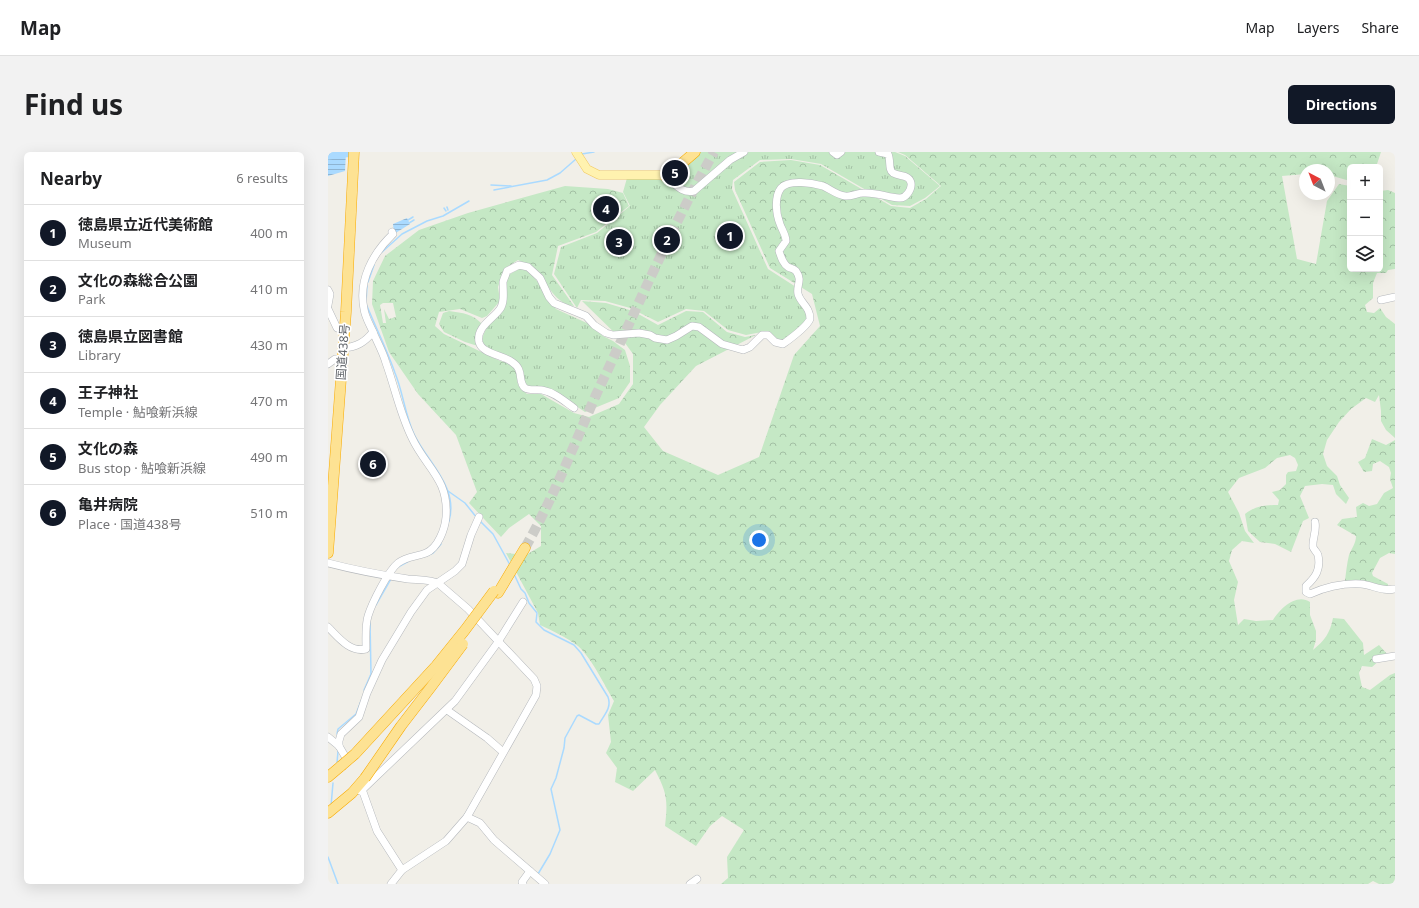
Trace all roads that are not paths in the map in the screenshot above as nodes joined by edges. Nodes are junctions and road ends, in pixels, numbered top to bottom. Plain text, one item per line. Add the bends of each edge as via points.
1 (354, 152) edge
2 (576, 152) edge
3 (687, 152) edge
4 (695, 152) edge
5 (744, 152) edge
6 (833, 152) edge
7 (841, 152) edge
8 (879, 152) edge
9 (664, 176) junction
10 (392, 232) dead end
11 (328, 290) edge
12 (1395, 297) edge
13 (1381, 300) dead end
14 (328, 305) edge
15 (328, 309) edge
16 (345, 330) junction
17 (373, 332) junction
18 (343, 348) junction
19 (342, 359) junction
20 (328, 364) edge
21 (574, 408) dead end
22 (479, 517) dead end
23 (1315, 522) dead end
24 (523, 547) tunnel mouth
25 (328, 553) edge
26 (328, 563) edge
27 (388, 575) junction
28 (437, 582) junction
29 (1395, 589) edge
30 (496, 592) junction
31 (523, 602) dead end
32 (328, 627) edge
33 (498, 642) junction
34 (1395, 656) edge
35 (1376, 659) dead end
36 (447, 710) junction
37 (328, 737) edge
38 (339, 746) junction
39 (503, 752) junction
40 (344, 759) junction
41 (328, 778) edge
42 (358, 790) junction
43 (328, 813) edge
44 (467, 817) junction
45 (402, 870) junction
46 (530, 871) junction
47 (697, 879) dead end
48 (391, 884) edge
49 (523, 884) edge
50 (545, 884) edge
51 (690, 884) edge

1 - 16 highway, 国道438号
2 - 9 main road via 585,166 599,175
3 - 9 highway
4 - 9 highway
5 - 9 street via 730,160 694,191 675,186
6 - 7 street via 837,155
8 - 21 street via 888,154 891,171 907,177 910,181 911,186 904,197 862,193 847,197 811,184 788,184 781,189 777,199 777,212 786,241 779,251 782,261 787,267 795,269 799,276 797,292 810,317 802,328 783,344 775,342 768,335 762,335 743,350 722,344 699,327 692,326 667,340 639,333 613,335 594,325 586,316 554,304 540,278 528,267 520,265 507,271 500,309 484,324 479,342 484,350 516,365 520,370 523,387 551,392
10 - 17 street via 367,270 364,285 364,309
11 - 14 street
12 - 13 street
15 - 16 street via 337,328
16 - 18 highway, 国道438号
17 - 18 street via 362,343 351,348
17 - 27 street via 412,438 441,483 445,499 446,517 443,531 433,548 427,553 409,556
18 - 19 highway, 国道438号
19 - 20 street via 335,359
19 - 25 highway, 国道438号
22 - 28 street via 462,564
23 - 29 street via 1317,529 1313,547 1318,555 1318,572 1306,586 1306,592 1310,594 1338,585 1362,584
24 - 30 highway
26 - 27 street
27 - 28 street
27 - 32 street via 368,615 366,649 348,646
28 - 33 street via 468,609
28 - 38 street via 419,600 398,632 367,692 359,716 341,734
30 - 40 highway, bridge via 436,666 355,754
30 - 42 highway, bridge
31 - 33 street
33 - 36 street via 456,702
33 - 39 street via 534,679 537,686 536,694
34 - 35 street
36 - 39 street
36 - 42 street
37 - 38 street
38 - 40 street
39 - 44 street
40 - 41 highway
42 - 43 highway
42 - 45 street via 364,792 377,832
44 - 45 street via 446,841
44 - 46 street via 480,823 494,840
45 - 48 street
46 - 49 street
46 - 50 street
47 - 51 street

